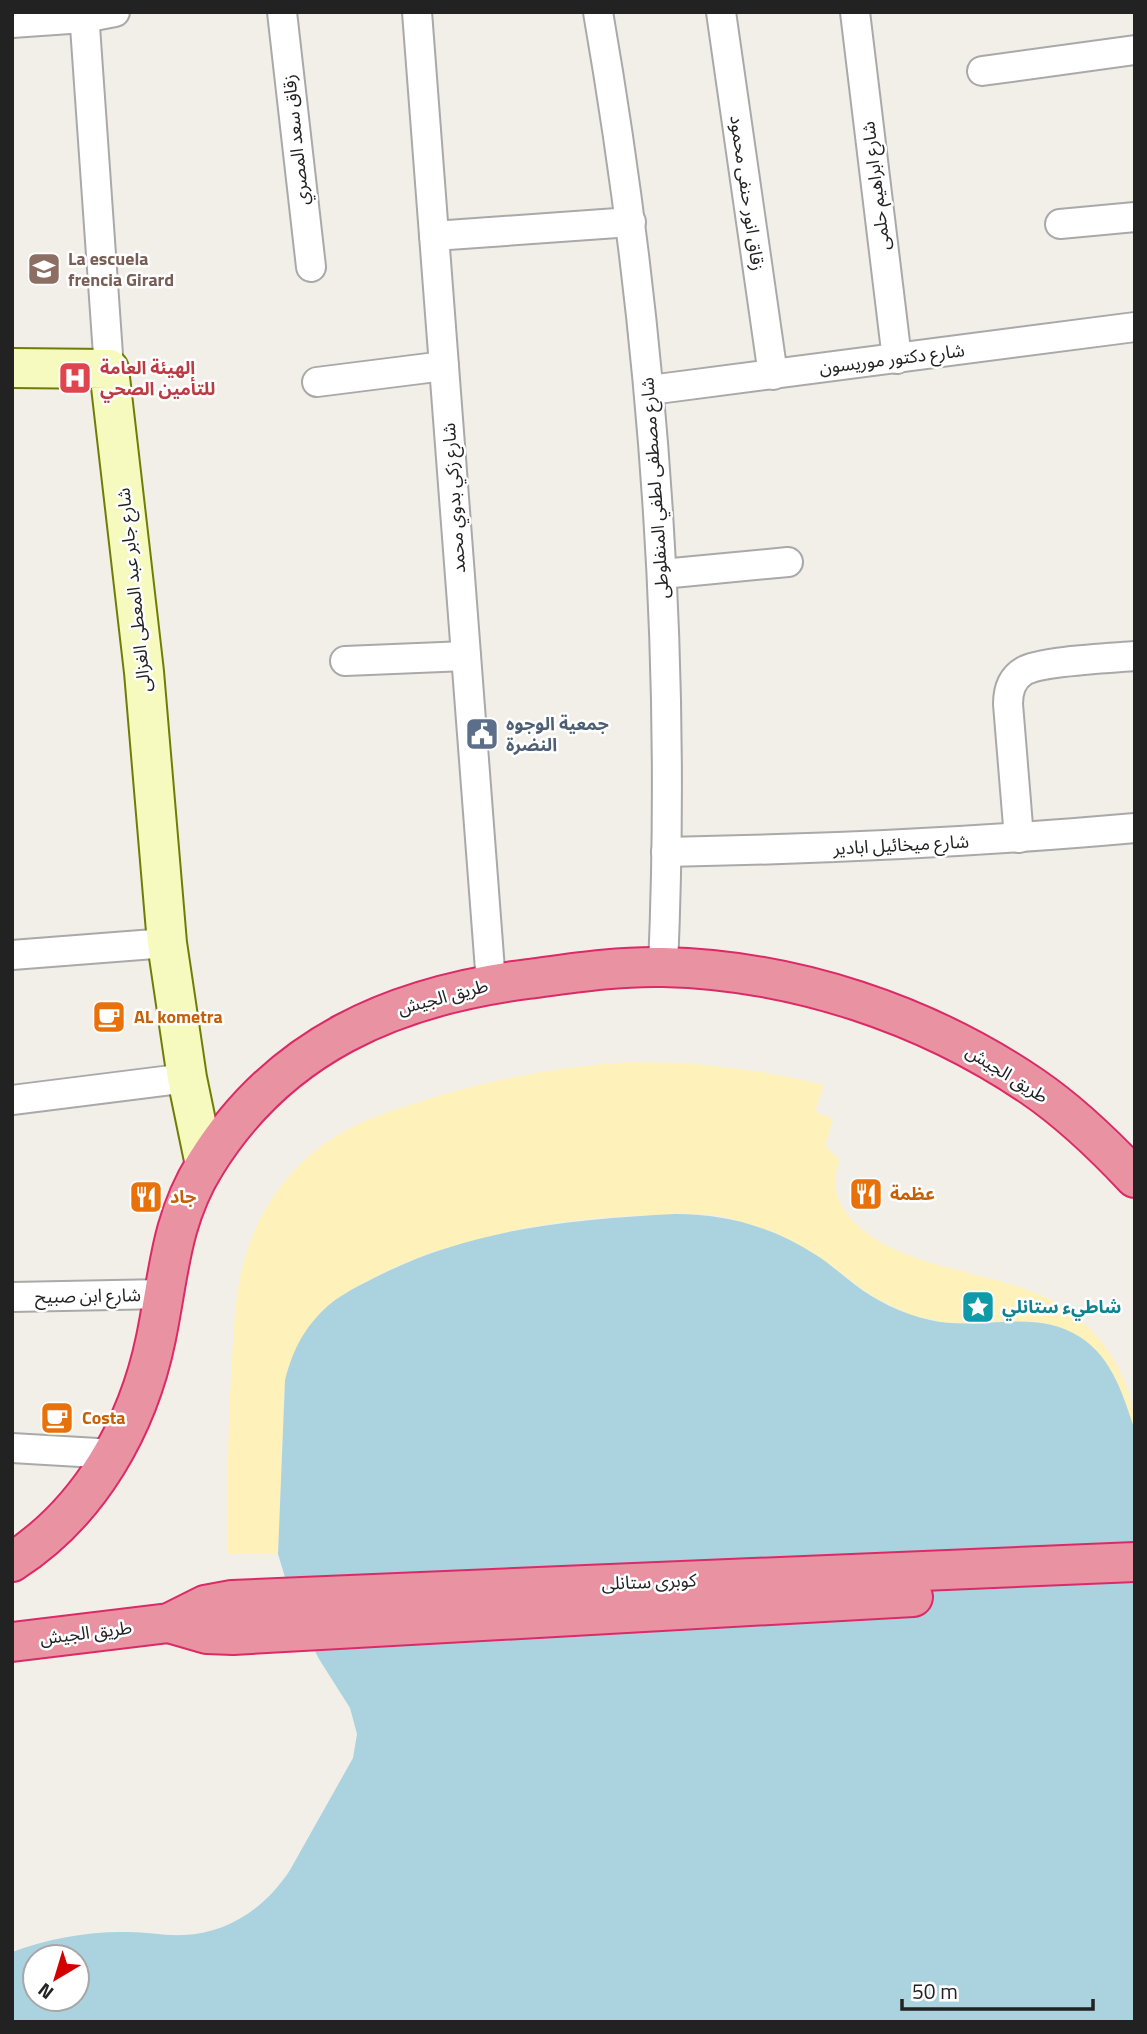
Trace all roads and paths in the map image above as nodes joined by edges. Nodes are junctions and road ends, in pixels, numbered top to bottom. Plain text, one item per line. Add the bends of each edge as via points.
1 (116, 12) edge
2 (282, 12) edge
3 (417, 12) edge
4 (598, 12) edge
5 (721, 12) edge
6 (855, 12) edge
7 (84, 15) edge
8 (12, 23) edge
9 (1135, 50) edge
10 (982, 71) dead end
11 (1135, 217) edge
12 (631, 222) junction
13 (1060, 224) dead end
14 (434, 236) junction
15 (311, 267) dead end
16 (1135, 327) edge
17 (897, 359) junction
18 (444, 366) junction
19 (12, 368) edge
20 (109, 369) junction
21 (773, 375) junction
22 (317, 382) dead end
23 (650, 390) junction
24 (788, 562) dead end
25 (662, 574) junction
26 (466, 656) junction
27 (1135, 656) edge
28 (345, 662) dead end
29 (1135, 828) edge
30 (1019, 838) junction
31 (666, 852) junction
32 (167, 943) junction
33 (12, 955) edge
34 (663, 967) junction
35 (491, 984) junction
36 (187, 1078) junction
37 (12, 1100) edge
38 (205, 1165) junction
39 (1135, 1178) edge
40 (164, 1294) junction
41 (12, 1297) edge
42 (12, 1448) edge
43 (114, 1454) junction
44 (12, 1562) edge
45 (1135, 1562) edge
46 (1135, 1585) edge
47 (164, 1624) junction
48 (12, 1642) edge

1 - 7 street
2 - 15 street, زقاق سعد المصري
3 - 14 street, شارع زكي بدوي محمد
4 - 12 street, شارع مصطفى لطفي المنفلوطى
5 - 21 street, زقاق انور حنفى محمود
6 - 17 street, شارع ابراهيم حلمى
7 - 8 street
7 - 20 street, شارع جابر عبد المعطى الغزالى
9 - 10 street
11 - 13 street
12 - 14 street
12 - 23 street, شارع مصطفى لطفي المنفلوطى
14 - 18 street, شارع زكي بدوي محمد
16 - 17 street, شارع دكتور موريسون
17 - 21 street, شارع دكتور موريسون
18 - 22 street
18 - 26 street, شارع زكي بدوي محمد
19 - 20 street
20 - 32 street, شارع جابر عبد المعطى الغزالى via 144,672
21 - 23 street, شارع دكتور موريسون
23 - 25 street, شارع مصطفى لطفي المنفلوطى
24 - 25 street
25 - 31 street, شارع مصطفى لطفي المنفلوطى
26 - 28 street
26 - 35 street, شارع زكي بدوي محمد
27 - 30 street via 1034,666 1011,684 1007,704
29 - 30 street, شارع ميخائيل ابادير
30 - 31 street, شارع ميخائيل ابادير
31 - 34 street, شارع مصطفى لطفي المنفلوطى
32 - 33 street
32 - 36 street, شارع جابر عبد المعطى الغزالى
34 - 35 highway, طريق الجيش via 607,969
34 - 39 highway, طريق الجيش via 769,978 821,990 919,1025 1036,1089 1088,1130
35 - 38 highway, طريق الجيش via 394,1009 306,1056 234,1124
36 - 37 street
36 - 38 street, شارع جابر عبد المعطى الغزالى
38 - 40 highway, طريق الجيش via 176,1228
40 - 41 street, شارع ابن صبيح
40 - 43 highway, طريق الجيش via 144,1385
42 - 43 street
43 - 44 highway, طريق الجيش via 88,1492 57,1525
45 - 47 highway, كوبرى ستانلى via 232,1600 205,1605
46 - 47 highway, كوبرى ستانلى via 220,1636
47 - 48 highway, طريق الجيش

